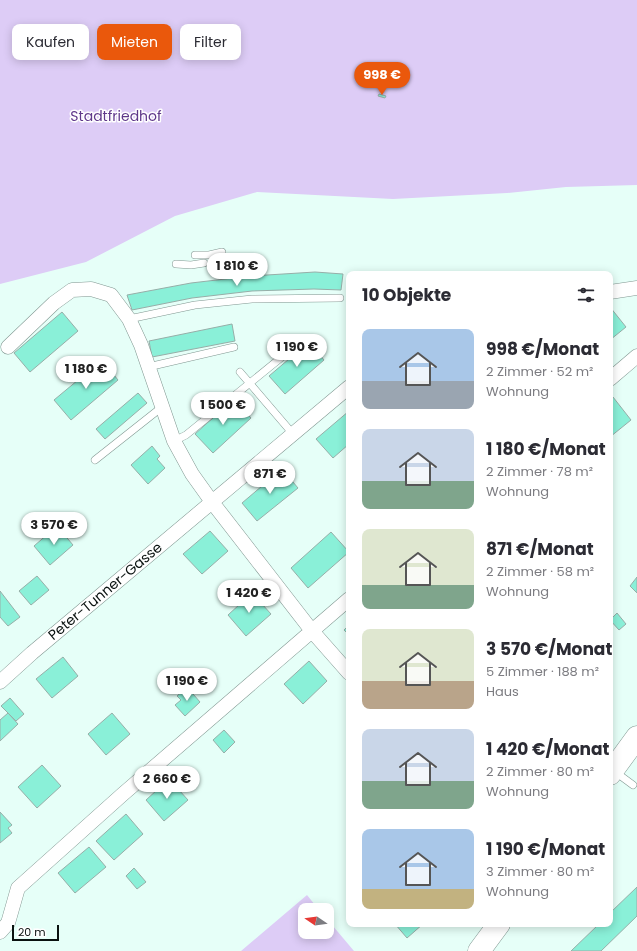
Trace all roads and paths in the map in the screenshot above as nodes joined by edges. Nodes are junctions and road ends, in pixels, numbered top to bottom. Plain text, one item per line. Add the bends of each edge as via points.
1 (222, 252) dead end
2 (196, 255) dead end
3 (204, 263) dead end
4 (176, 264) dead end
5 (637, 288) edge
6 (613, 292) edge
7 (340, 298) dead end
8 (129, 319) junction
9 (304, 339) dead end
10 (8, 346) dead end
11 (234, 347) dead end
12 (637, 356) edge
13 (148, 367) junction
14 (240, 372) dead end
15 (613, 376) edge
16 (249, 383) junction
17 (346, 390) edge
18 (162, 407) junction
19 (293, 434) junction
20 (174, 441) junction
21 (95, 460) dead end
22 (212, 502) junction
23 (346, 602) edge
24 (312, 630) junction
25 (346, 670) edge
26 (0, 682) edge
27 (637, 737) edge
28 (613, 769) edge
29 (613, 773) edge
30 (633, 785) dead end
31 (497, 927) edge
32 (0, 932) edge
33 (479, 951) edge

1 - 2 lane
3 - 4 lane
5 - 6 street
7 - 8 lane via 252,298 194,305
8 - 10 street via 111,295 91,289 72,290 54,303
8 - 13 street
9 - 16 lane
11 - 13 lane
12 - 15 street
13 - 18 street
14 - 16 lane
16 - 19 lane
16 - 20 lane via 186,435
17 - 19 street, Peter-Tunner-Gasse
18 - 20 street
18 - 21 lane
19 - 22 street, Peter-Tunner-Gasse
20 - 22 street via 192,474
22 - 24 street
22 - 26 street, Peter-Tunner-Gasse
23 - 24 street
24 - 25 street
24 - 32 street via 18,888 8,923
27 - 28 main road
29 - 30 lane
31 - 33 main road

